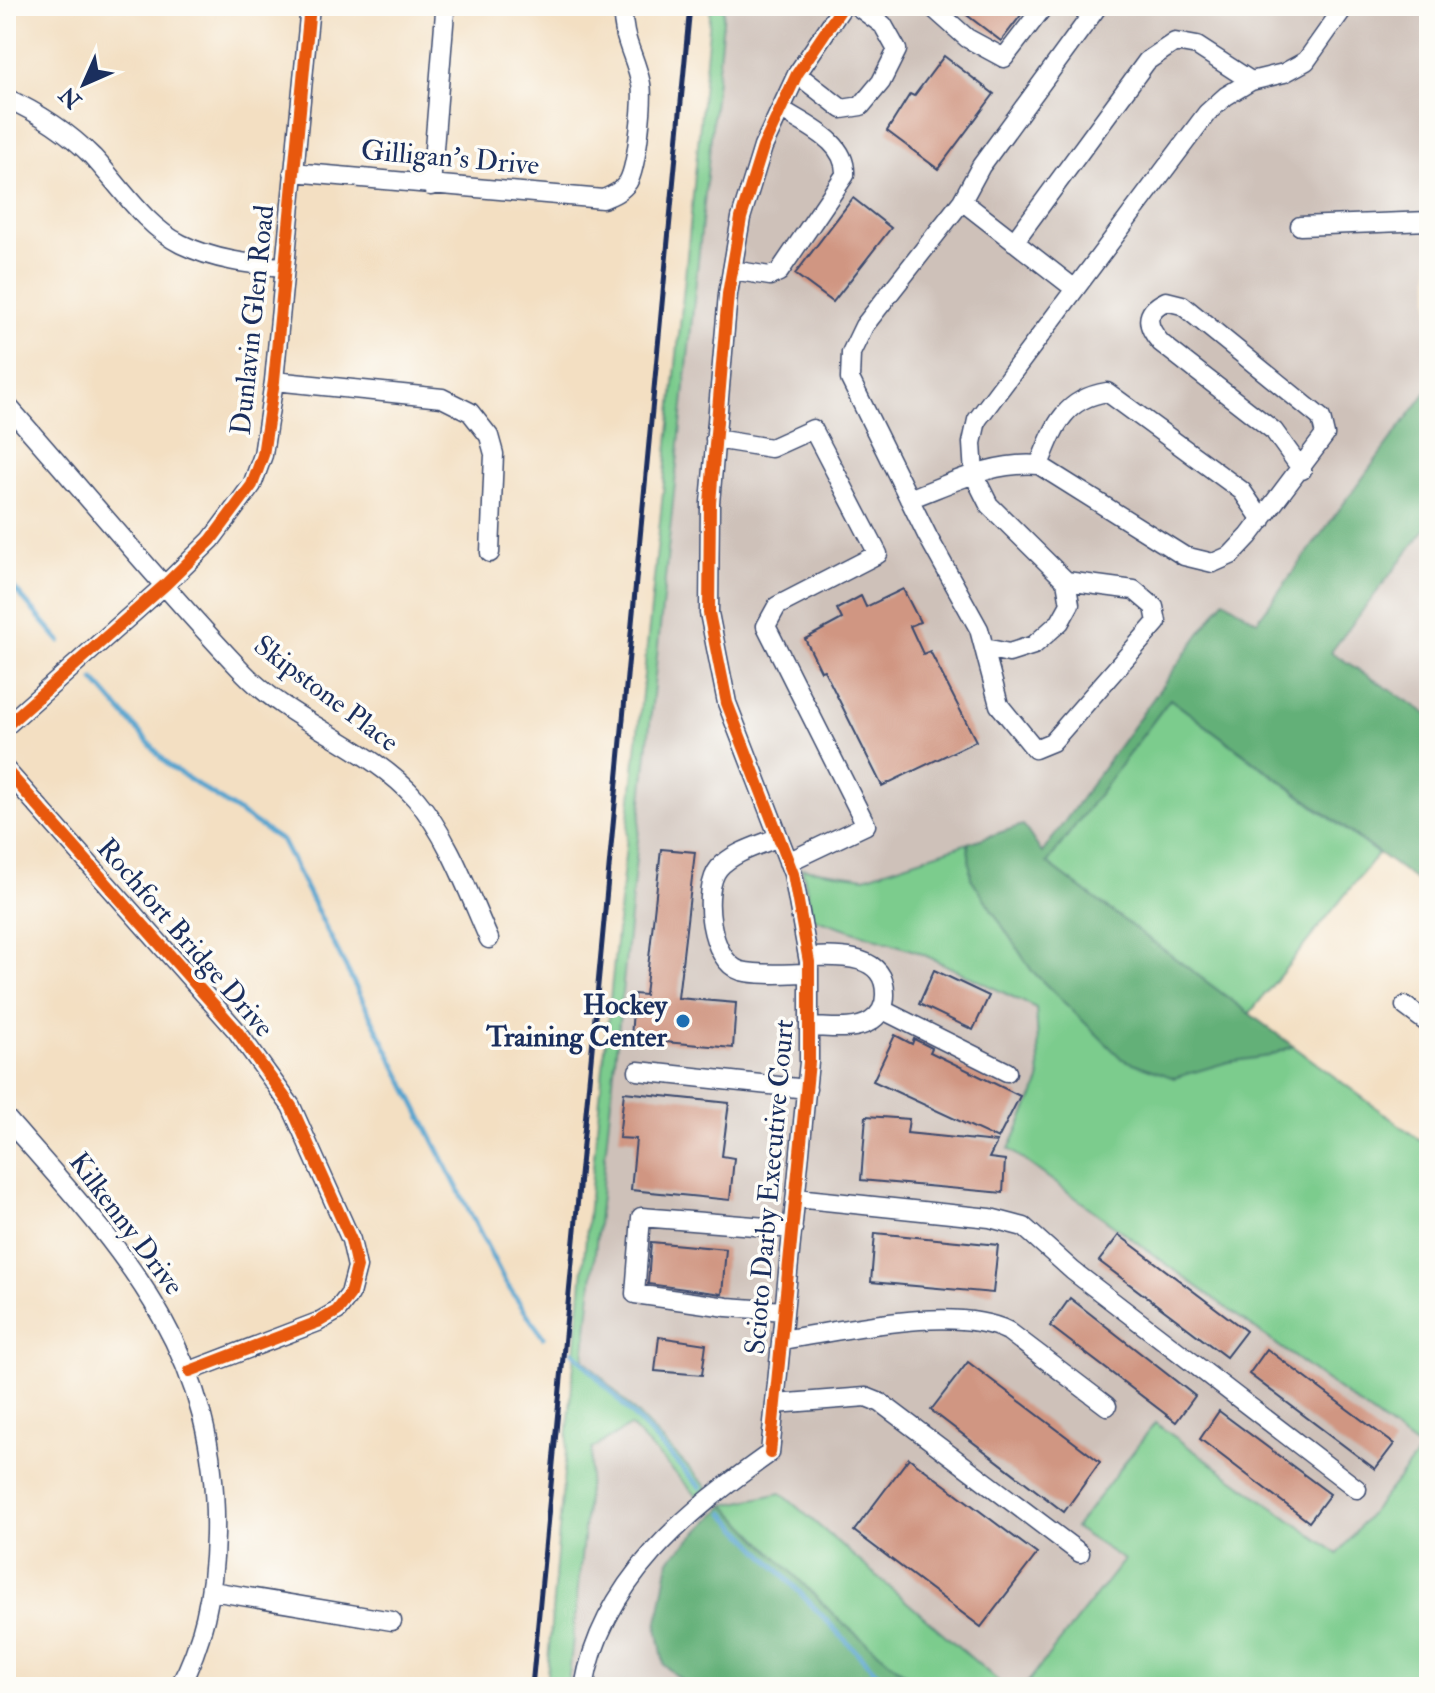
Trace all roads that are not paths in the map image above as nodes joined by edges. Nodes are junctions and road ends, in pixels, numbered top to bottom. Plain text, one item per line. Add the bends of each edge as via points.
1 (310, 6) edge
2 (623, 6) edge
3 (843, 6) edge
4 (857, 6) edge
5 (931, 6) edge
6 (1044, 6) edge
7 (1098, 6) edge
8 (1345, 6) edge
9 (445, 12) dead end
10 (797, 74) junction
11 (1251, 81) junction
12 (6, 98) edge
13 (781, 109) junction
14 (293, 172) junction
15 (431, 186) junction
16 (962, 201) junction
17 (1429, 221) edge
18 (1300, 226) dead end
19 (1014, 242) junction
20 (283, 267) junction
21 (732, 270) junction
22 (1075, 289) junction
23 (274, 381) junction
24 (6, 404) edge
25 (715, 439) junction
26 (1039, 465) junction
27 (1302, 470) junction
28 (974, 475) junction
29 (909, 499) junction
30 (1262, 520) junction
31 (490, 553) dead end
32 (1066, 581) junction
33 (166, 584) junction
34 (985, 648) junction
35 (6, 726) edge
36 (6, 770) edge
37 (779, 837) junction
38 (788, 862) junction
39 (489, 939) dead end
40 (809, 965) junction
41 (1405, 1006) dead end
42 (883, 1010) junction
43 (1429, 1024) edge
44 (809, 1027) junction
45 (638, 1071) dead end
46 (1007, 1072) dead end
47 (807, 1089) junction
48 (6, 1118) edge
49 (796, 1198) junction
50 (793, 1229) junction
51 (784, 1311) junction
52 (781, 1340) junction
53 (190, 1371) junction
54 (775, 1404) junction
55 (1107, 1406) dead end
56 (1357, 1489) dead end
57 (1080, 1553) dead end
58 (212, 1591) junction
59 (392, 1621) dead end
60 (179, 1687) edge
61 (584, 1687) edge

1 - 14 street, Dunlavin Glen Road
2 - 15 street, Gilligan's Drive via 624,40 641,84 628,181 618,193 603,199
3 - 10 street, Scioto Darby Executive Court
4 - 10 street via 883,25 897,50 861,106 842,109
5 - 6 street via 967,38 1004,58
7 - 16 street via 981,166
8 - 11 street via 1306,61
9 - 15 street
10 - 13 street, Scioto Darby Executive Court
11 - 19 street via 1197,46 1175,42 1147,61
11 - 22 street via 1207,113
12 - 20 street via 61,129 179,243 235,263
13 - 21 street, Scioto Darby Executive Court via 754,176
13 - 21 street via 839,148 845,175 779,272 770,276
14 - 15 street, Gilligan's Drive
14 - 20 street, Dunlavin Glen Road
16 - 19 street
16 - 29 street via 864,326 851,353 850,379
17 - 18 street
19 - 22 street
20 - 23 street, Dunlavin Glen Road
21 - 25 street, Scioto Darby Executive Court
22 - 28 street via 977,420
23 - 31 street via 442,398 470,412 489,436 494,454
23 - 33 street, Dunlavin Glen Road via 263,455 252,485 211,540
24 - 33 street, Skipstone Place
25 - 37 street, Scioto Darby Executive Court via 709,613 727,703
25 - 38 street via 771,448 813,429 878,554 777,606 766,626 866,825
26 - 28 street via 1015,463
26 - 30 street via 1184,556 1199,560 1213,563 1231,555
26 - 30 street via 1067,409 1086,395 1107,392 1242,491
27 - 27 street via 1274,431 1161,343 1149,328 1154,307 1166,301 1182,305 1321,418 1325,435
27 - 30 street
28 - 29 street
28 - 32 street via 989,505
29 - 34 street
32 - 34 street via 1070,604 1060,622 1034,645 1009,653
32 - 34 street via 1134,590 1154,607 1157,622 1043,748 1027,742 999,705
33 - 35 street, Dunlavin Glen Road
33 - 39 street, Skipstone Place via 246,676 415,798 445,843
36 - 53 street, Rochfort Bridge Drive via 236,1030 291,1106 351,1240 357,1267 350,1294 337,1311
37 - 38 street, Scioto Darby Executive Court
37 - 40 street via 724,862 716,871 712,928 727,964 741,971
38 - 40 street, Scioto Darby Executive Court
40 - 42 street via 847,955 878,970
40 - 44 street, Scioto Darby Executive Court
41 - 43 street
42 - 44 street via 854,1027
42 - 46 street
44 - 47 street, Scioto Darby Executive Court
45 - 47 street
47 - 49 street, Scioto Darby Executive Court
48 - 53 street, Kilkenny Drive via 123,1257
49 - 50 street, Scioto Darby Executive Court
49 - 56 street via 990,1218 1024,1227 1073,1271
50 - 51 street, Scioto Darby Executive Court
50 - 51 street via 641,1217 635,1294
51 - 52 street, Scioto Darby Executive Court
52 - 54 street, Scioto Darby Executive Court
52 - 55 street via 895,1323 967,1318 990,1322
53 - 58 street, Kilkenny Drive via 211,1452
54 - 57 street via 866,1397 881,1403
54 - 61 street, Scioto Darby Executive Court via 770,1453 670,1532 631,1577 605,1621
58 - 59 street
58 - 60 street, Kilkenny Drive via 200,1640

